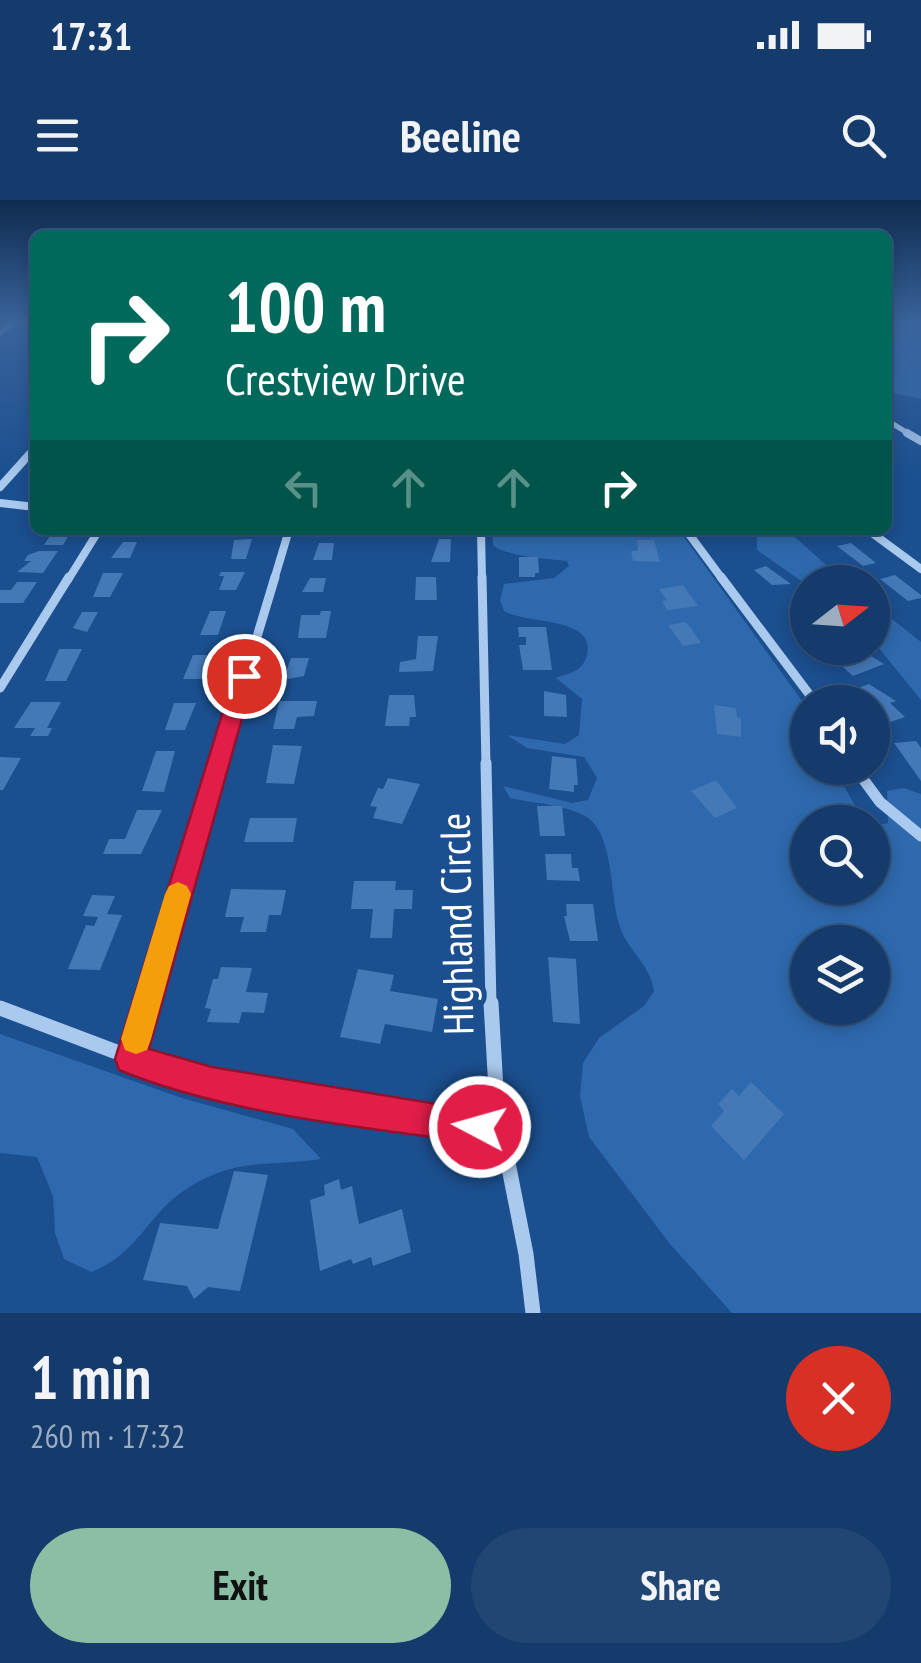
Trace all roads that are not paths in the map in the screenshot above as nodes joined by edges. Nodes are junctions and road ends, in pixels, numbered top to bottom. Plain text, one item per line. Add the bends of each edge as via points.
1 (892, 423) edge
2 (921, 441) edge
3 (30, 454) edge
4 (0, 487) edge
5 (0, 503) edge
6 (30, 506) edge
7 (96, 535) edge
8 (287, 535) edge
9 (482, 535) edge
10 (690, 535) edge
11 (875, 535) edge
12 (921, 569) edge
13 (801, 685) edge
14 (0, 688) edge
15 (868, 785) edge
16 (921, 836) edge
17 (0, 1008) edge
18 (130, 1059) junction
19 (497, 1126) junction
20 (532, 1313) edge

1 - 2 street
3 - 4 street
5 - 6 street
7 - 14 street
8 - 18 street
9 - 19 street, Highland Circle
10 - 13 street
11 - 12 street
15 - 16 street
17 - 18 street
18 - 19 street via 249,1090 446,1124
19 - 20 street, Highland Circle via 526,1251

